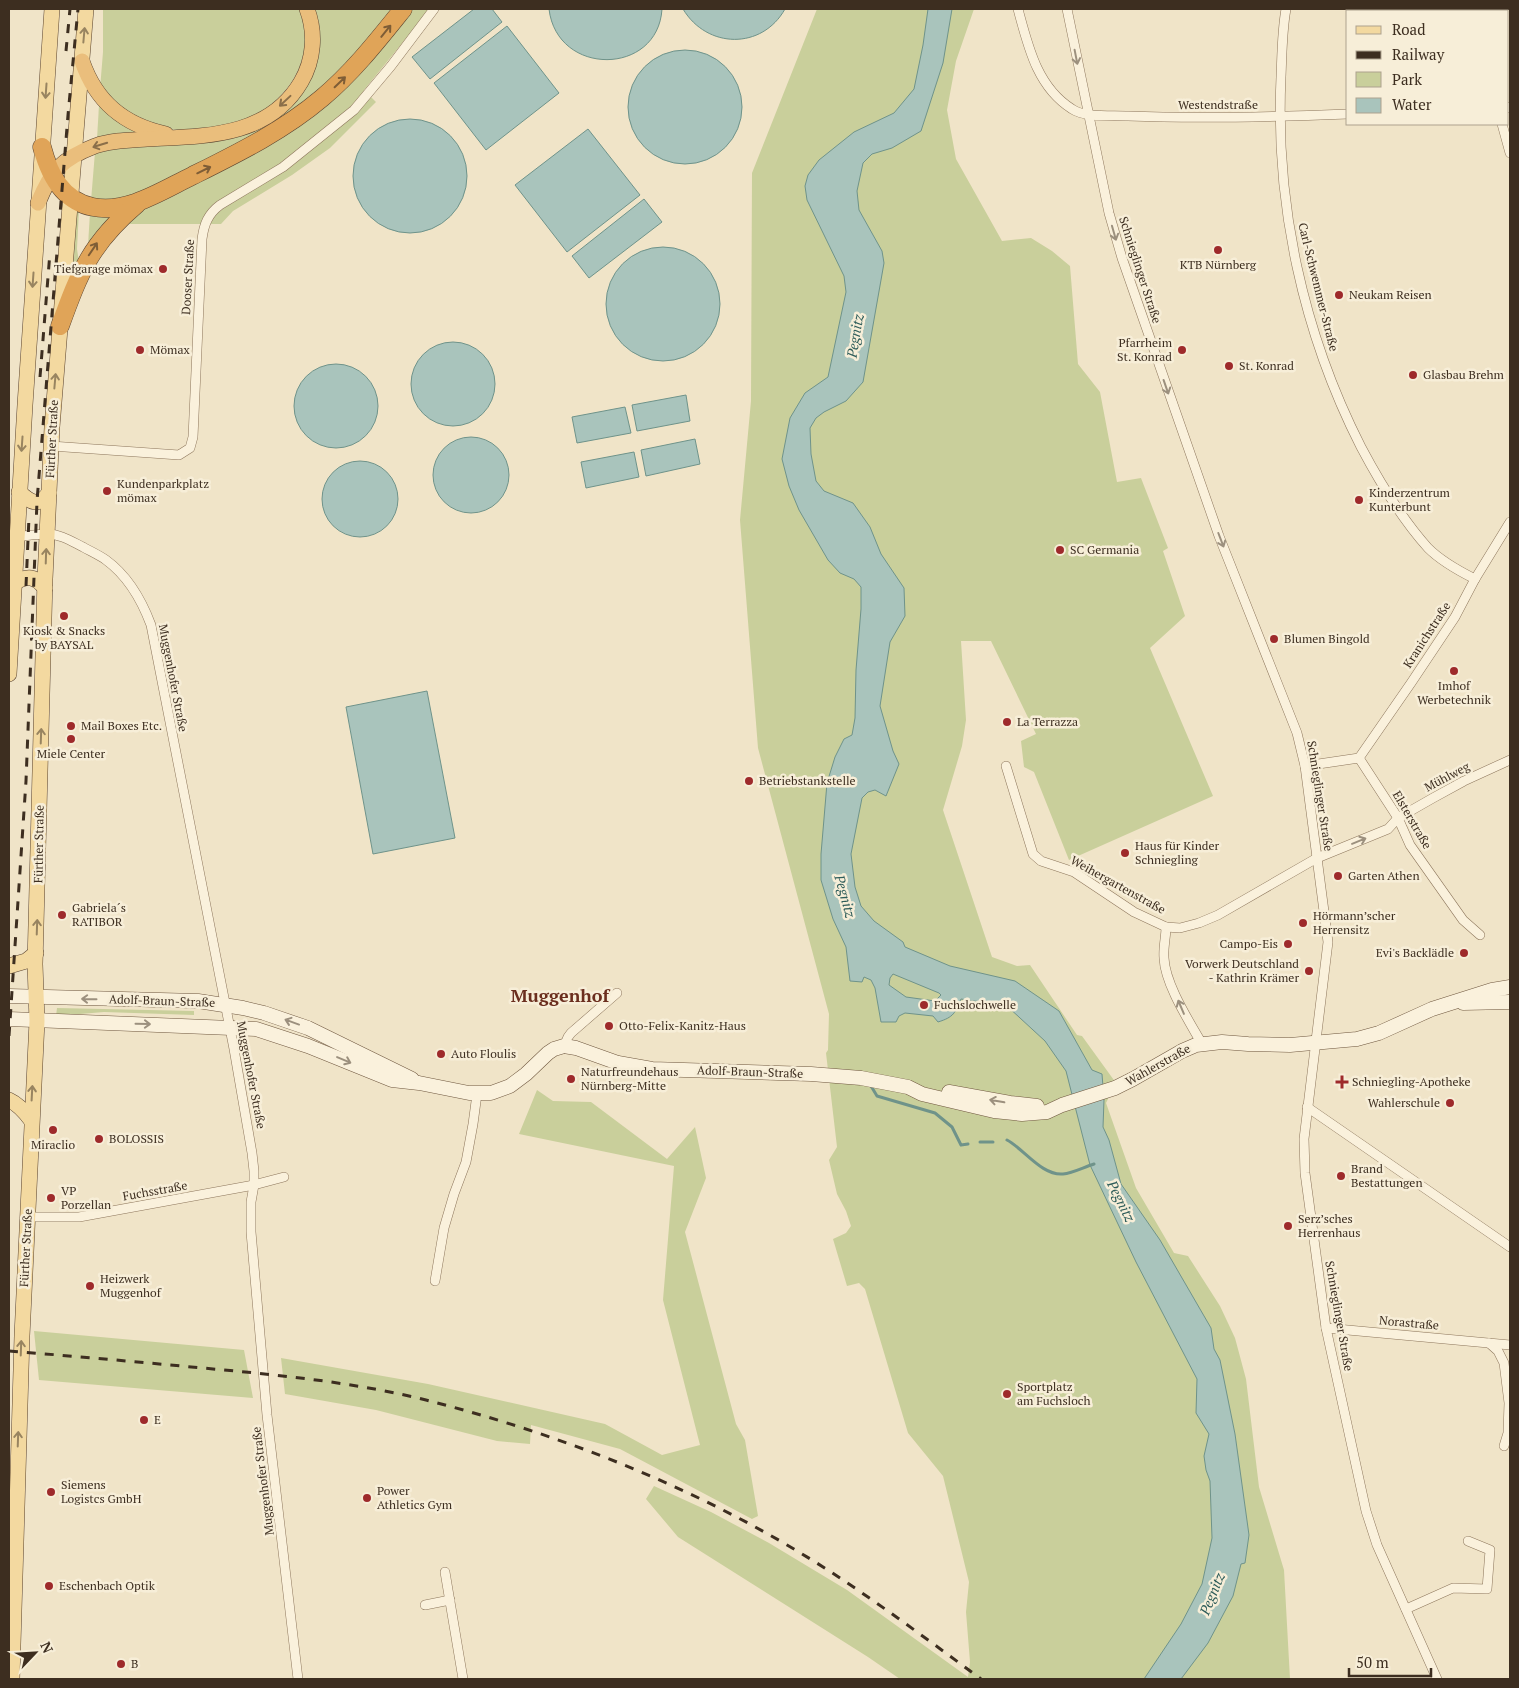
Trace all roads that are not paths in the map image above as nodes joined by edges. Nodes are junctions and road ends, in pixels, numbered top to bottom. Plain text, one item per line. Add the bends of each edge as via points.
1 (52, 9) edge
2 (86, 9) edge
3 (307, 9) edge
4 (404, 9) edge
5 (434, 9) edge
6 (1018, 9) edge
7 (1067, 9) edge
8 (1286, 9) edge
9 (82, 61) junction
10 (1088, 114) junction
11 (1346, 114) edge
12 (1279, 117) junction
13 (1502, 125) edge
14 (188, 137) junction
15 (42, 147) junction
16 (1510, 153) edge
17 (74, 157) junction
18 (51, 174) junction
19 (70, 196) junction
20 (143, 199) junction
21 (38, 203) junction
22 (60, 326) junction
23 (51, 446) junction
24 (19, 492) junction
25 (49, 493) junction
26 (1510, 522) edge
27 (47, 534) junction
28 (13, 537) edge
29 (1475, 579) junction
30 (14, 583) junction
31 (45, 588) junction
32 (9, 672) edge
33 (1359, 758) junction
34 (1510, 760) edge
35 (1006, 766) dead end
36 (1305, 766) junction
37 (1398, 818) junction
38 (1317, 858) junction
39 (1166, 926) junction
40 (1480, 935) dead end
41 (36, 953) junction
42 (9, 966) edge
43 (1510, 987) edge
44 (617, 993) dead end
45 (9, 996) edge
46 (35, 996) junction
47 (1510, 1002) edge
48 (1453, 1003) junction
49 (225, 1004) junction
50 (9, 1019) edge
51 (36, 1021) junction
52 (229, 1026) junction
53 (1316, 1043) junction
54 (1202, 1044) junction
55 (564, 1046) junction
56 (419, 1083) junction
57 (477, 1094) junction
58 (9, 1100) edge
59 (1062, 1105) joint
60 (1307, 1107) junction
61 (31, 1120) junction
62 (284, 1177) dead end
63 (254, 1185) junction
64 (28, 1217) junction
65 (1510, 1247) edge
66 (435, 1282) dead end
67 (1326, 1328) junction
68 (1489, 1343) junction
69 (1510, 1345) edge
70 (1504, 1446) dead end
71 (1468, 1541) dead end
72 (445, 1572) dead end
73 (450, 1600) junction
74 (425, 1604) dead end
75 (1406, 1609) junction
76 (12, 1679) edge
77 (298, 1679) edge
78 (463, 1679) edge
79 (1438, 1679) edge

1 -> 15 main road
9 -> 2 main road, Fürther Straße
3 -> 14 highway via 313,34 312,51 304,76 289,99 264,118 243,128 222,134
20 -> 4 highway via 231,157 298,116 351,70
5 - 23 street, Dooser Straße via 354,110 283,167 220,205 206,220 202,239 190,448 179,455
6 - 10 street via 1040,74 1065,104 1081,114
7 -> 10 street, Schnieglinger Straße
8 - 12 street, Carl-Schwemmer-Straße
9 - 14 highway via 95,90 118,113 152,130
9 - 17 main road, Fürther Straße
10 - 12 street, Westendstraße
10 -> 36 street, Schnieglinger Straße via 1109,213 1125,267 1219,536 1294,724
11 - 12 street, Westendstraße
12 - 29 street, Carl-Schwemmer-Straße via 1288,218 1306,299 1322,358 1347,419 1372,468 1429,549
13 - 16 street
14 -> 17 highway via 107,143
15 - 18 highway
15 - 21 main road
17 - 18 highway
17 - 19 main road, Fürther Straße
18 - 19 highway via 57,185
18 - 21 highway
19 - 20 highway via 82,204 104,208
19 - 22 main road, Fürther Straße
22 -> 20 highway via 89,256 109,229
21 -> 24 main road
23 -> 22 main road, Fürther Straße
23 - 25 main road, Fürther Straße
24 - 25 main road via 35,502 43,500
24 - 28 main road
25 - 27 main road, Fürther Straße
26 - 29 street, Kranichstraße
27 - 28 street
31 -> 27 main road, Fürther Straße
27 - 49 street, Muggenhofer Straße via 67,539 106,560 122,574 134,590 151,625
28 - 30 main road
29 - 33 street, Kranichstraße via 1450,625
30 - 31 main road via 30,578
30 - 32 main road
41 -> 31 main road, Fürther Straße
33 - 36 street
33 - 37 street, Elsterstraße
34 - 37 street, Mühlweg via 1464,781
35 - 39 street, Weihergartenstraße via 1033,854 1041,861 1074,872 1134,912
36 - 38 street, Schnieglinger Straße
38 -> 37 street, Mühlweg via 1388,829
37 - 40 street, Elsterstraße via 1420,860 1463,920
38 - 39 street, Weihergartenstraße via 1218,915 1180,928
38 - 53 street, Schnieglinger Straße via 1328,942
54 -> 39 street, Weihergartenstraße via 1185,1016 1165,968
41 - 42 main road via 26,961
41 - 46 main road, Fürther Straße
43 - 48 main road, Wahlerstraße
44 - 55 street, Adolf-Braun-Straße via 571,1033
45 - 46 main road, Adolf-Braun-Straße
49 -> 46 main road, Adolf-Braun-Straße
46 - 51 main road, Fürther Straße
47 - 48 main road
48 - 53 main road, Wahlerstraße via 1372,1035
49 - 52 street, Muggenhofer Straße
56 -> 49 main road, Adolf-Braun-Straße via 308,1028
50 - 51 main road, Adolf-Braun-Straße
51 -> 52 main road, Adolf-Braun-Straße
61 -> 51 main road, Fürther Straße
52 -> 56 main road, Adolf-Braun-Straße via 268,1032 392,1080
52 - 63 street, Muggenhofer Straße via 252,1153
53 - 54 main road, Wahlerstraße
53 - 60 street, Schnieglinger Straße
54 - 59 main road, Wahlerstraße via 1186,1049 1106,1092
55 - 57 main road, Adolf-Braun-Straße via 548,1053 510,1086
55 - 59 main road, Adolf-Braun-Straße via 618,1063 652,1069 836,1076 1025,1105
56 - 57 main road, Adolf-Braun-Straße
57 - 66 street via 466,1162 444,1228
58 - 61 main road
60 - 65 street
60 - 67 street, Schnieglinger Straße via 1305,1173
61 - 64 main road, Fürther Straße
62 - 63 street, Fuchsstraße
63 - 64 street, Fuchsstraße via 79,1217
63 - 77 street, Muggenhofer Straße via 251,1232 267,1415
76 -> 64 main road, Fürther Straße
67 - 68 street, Norastraße
67 - 75 street, Schnieglinger Straße via 1366,1511 1377,1546
68 - 69 street, Norastraße
68 - 70 street via 1504,1363 1509,1403
71 - 75 street via 1490,1550 1487,1589 1453,1588
72 - 73 street
73 - 74 street
73 - 78 street
75 - 79 street, Schnieglinger Straße

